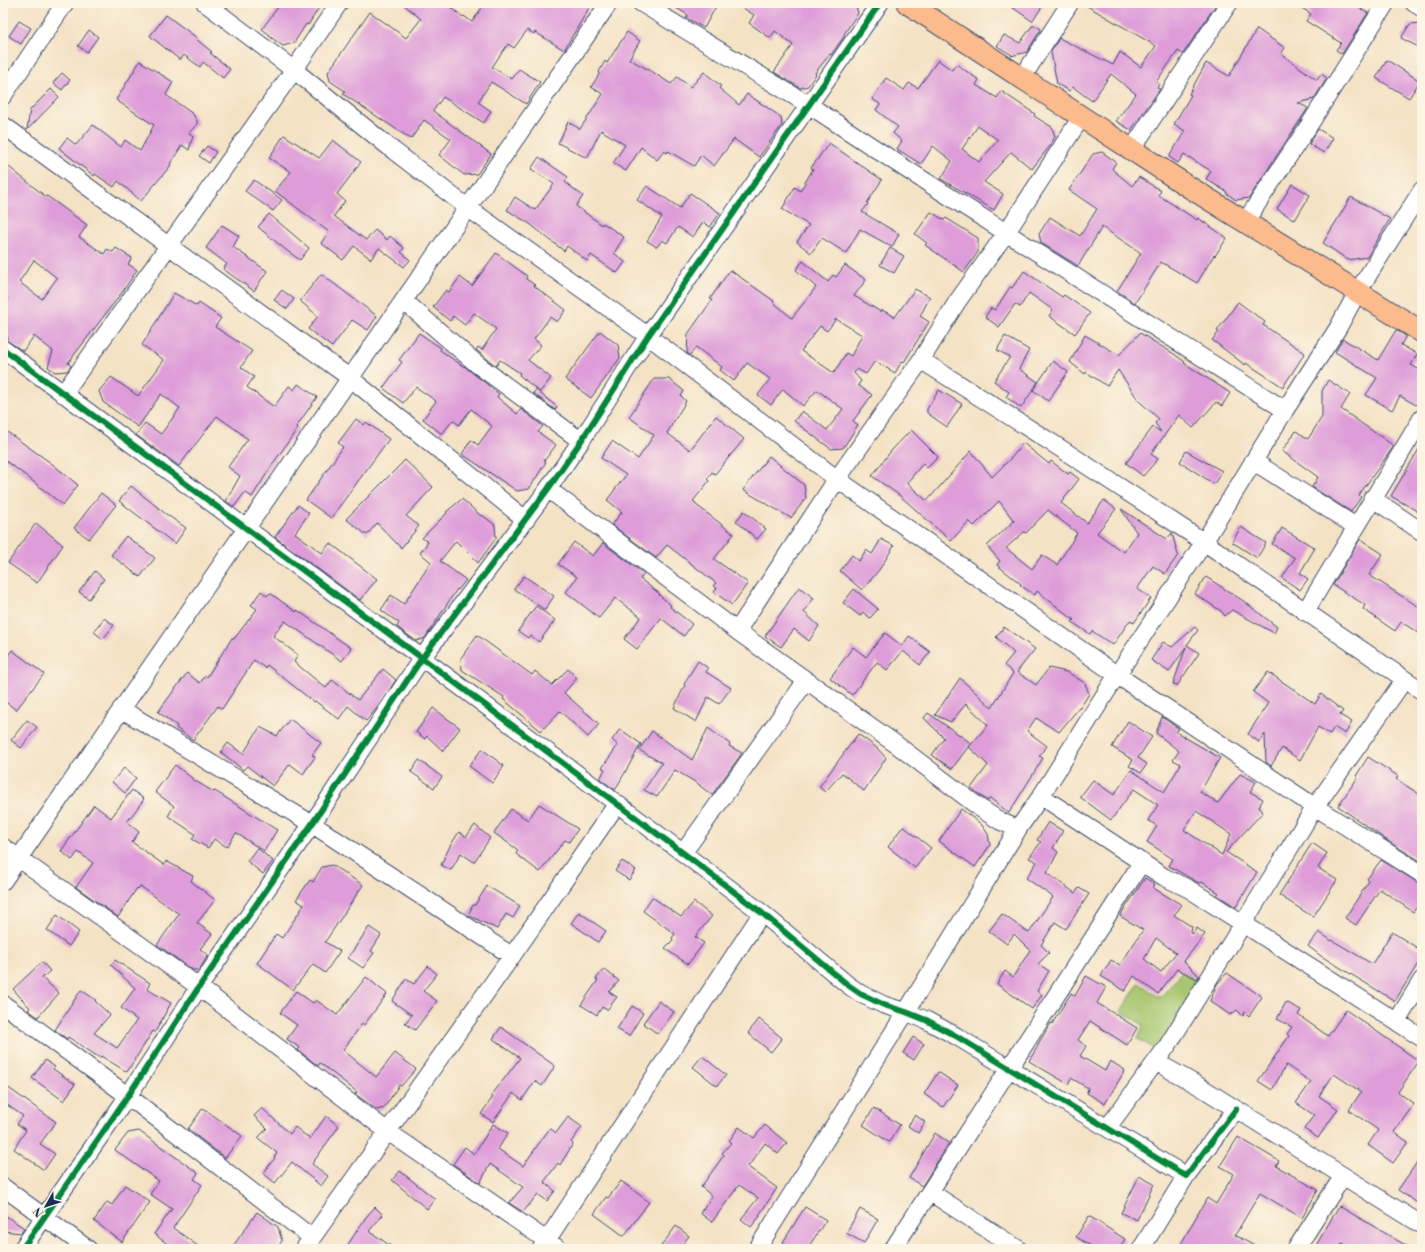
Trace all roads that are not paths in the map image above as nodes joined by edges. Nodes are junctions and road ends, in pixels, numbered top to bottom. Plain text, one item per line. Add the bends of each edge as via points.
1 (65, 3) edge
2 (205, 3) edge
3 (339, 3) edge
4 (610, 3) edge
5 (641, 3) edge
6 (880, 3) edge
7 (1070, 3) edge
8 (1230, 3) edge
9 (1386, 3) edge
10 (1414, 3) edge
11 (910, 4) edge
12 (1422, 8) edge
13 (294, 70) junction
14 (1022, 78) junction
15 (3, 96) edge
16 (809, 105) junction
17 (1082, 116) junction
18 (3, 125) edge
19 (1132, 150) junction
20 (1422, 190) edge
21 (468, 208) junction
22 (1245, 222) junction
23 (1006, 233) junction
24 (168, 245) junction
25 (1358, 291) junction
26 (404, 301) junction
27 (1422, 332) edge
28 (648, 336) junction
29 (3, 349) edge
30 (921, 360) junction
31 (350, 378) junction
32 (63, 394) junction
33 (1285, 410) junction
34 (1422, 418) edge
35 (581, 441) junction
36 (1253, 461) junction
37 (837, 479) junction
38 (548, 489) junction
39 (1372, 498) junction
40 (526, 520) junction
41 (1355, 526) junction
42 (246, 528) junction
43 (1422, 532) edge
44 (1204, 542) junction
45 (1305, 612) junction
46 (737, 631) junction
47 (422, 658) junction
48 (1117, 675) junction
49 (1404, 680) junction
50 (806, 682) junction
51 (1422, 691) edge
52 (121, 710) junction
53 (1041, 796) junction
54 (617, 804) junction
55 (1315, 807) junction
56 (312, 824) junction
57 (1018, 829) junction
58 (3, 847) edge
59 (683, 853) junction
60 (18, 858) junction
61 (1142, 862) junction
62 (1422, 874) edge
63 (3, 881) edge
64 (762, 913) junction
65 (1242, 923) junction
66 (512, 956) junction
67 (1422, 980) edge
68 (199, 987) junction
69 (3, 1004) edge
70 (906, 1012) junction
71 (1397, 1021) junction
72 (1422, 1038) edge
73 (1156, 1062) junction
74 (1009, 1068) junction
75 (128, 1096) junction
76 (1236, 1109) junction
77 (1108, 1128) junction
78 (387, 1131) junction
79 (1186, 1176) junction
80 (1343, 1176) junction
81 (3, 1187) edge
82 (930, 1192) junction
83 (44, 1217) junction
84 (1422, 1225) edge
85 (308, 1243) edge
86 (549, 1246) edge
87 (761, 1248) edge
88 (22, 1249) edge
89 (88, 1249) edge
90 (893, 1249) edge
91 (1018, 1249) edge
92 (1141, 1249) edge
93 (1296, 1249) edge

1 - 15 street
2 - 13 street
3 - 13 street
4 - 21 street
5 - 16 street
6 - 16 street
7 - 14 street
8 - 19 street
9 - 22 street
10 - 12 street
11 - 14 main road
13 - 21 street
13 - 24 street
14 - 17 main road
16 - 23 street
16 - 28 street
17 - 19 main road
17 - 23 street
18 - 24 street
19 - 22 main road
20 - 25 street
21 - 26 street
21 - 28 street
22 - 25 main road
23 - 30 street via 957,302
23 - 33 street
24 - 31 street
24 - 32 street
25 - 27 main road
25 - 33 street via 1338,328
26 - 31 street
26 - 35 street via 478,365
28 - 35 street
28 - 37 street
29 - 32 street
30 - 37 street
30 - 44 street
31 - 40 street
31 - 42 street
32 - 42 street
33 - 36 street
34 - 39 street
35 - 38 street
36 - 41 street
36 - 44 street
37 - 46 street
37 - 48 street
38 - 40 street
38 - 46 street
39 - 41 street
39 - 43 street
40 - 47 street
41 - 45 street
42 - 47 street
42 - 52 street
44 - 45 street
44 - 48 street
45 - 49 street
46 - 50 street
47 - 54 street
47 - 56 street
48 - 53 street
48 - 55 street
49 - 51 street
49 - 55 street
50 - 57 street via 897,745 980,808
50 - 59 street
52 - 56 street
52 - 60 street
53 - 57 street
53 - 61 street
54 - 59 street
54 - 66 street
55 - 62 street
55 - 65 street
56 - 66 street
56 - 68 street
57 - 70 street
58 - 60 street
59 - 64 street
60 - 63 street
60 - 68 street
61 - 65 street
61 - 74 street
64 - 70 street via 857,991 884,1005
64 - 86 street
65 - 71 street
65 - 73 street
66 - 78 street
67 - 71 street
68 - 75 street
68 - 78 street
69 - 75 street
70 - 74 street via 956,1036
70 - 87 street
71 - 72 street
73 - 76 street
73 - 77 street
74 - 77 street
74 - 82 street
75 - 83 street
75 - 85 street
76 - 79 street
76 - 80 street
77 - 79 street
78 - 85 street
78 - 86 street
79 - 92 street
80 - 84 street
80 - 93 street
81 - 83 street
82 - 90 street
82 - 91 street
83 - 88 street
83 - 89 street

